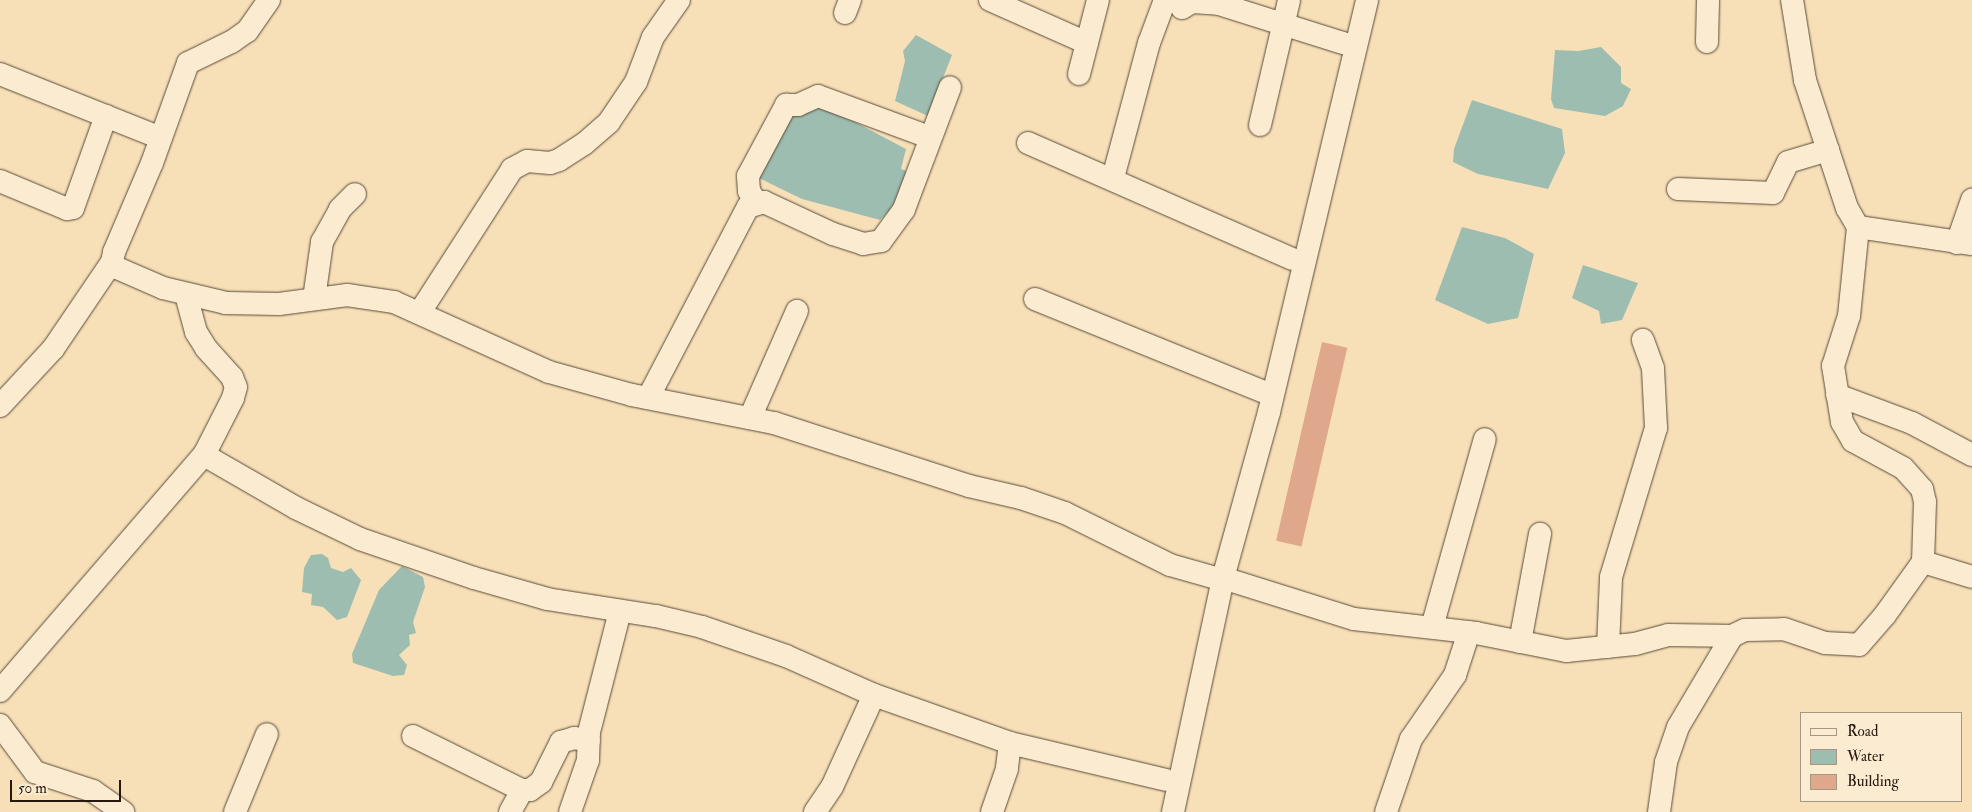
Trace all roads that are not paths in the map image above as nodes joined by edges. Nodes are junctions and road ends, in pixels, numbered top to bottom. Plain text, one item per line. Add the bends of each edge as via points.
1 (269, 0) edge
2 (678, 0) edge
3 (990, 0) edge
4 (1098, 0) edge
5 (1289, 0) edge
6 (1353, 0) edge
7 (1367, 0) edge
8 (1708, 0) edge
9 (1792, 0) edge
10 (1174, 4) edge
11 (1284, 24) junction
12 (1707, 42) dead end
13 (1087, 43) junction
14 (1342, 43) junction
15 (0, 74) edge
16 (1079, 74) dead end
17 (950, 87) dead end
18 (106, 116) junction
19 (1260, 125) dead end
20 (929, 136) junction
21 (161, 138) junction
22 (1028, 143) dead end
23 (1828, 150) junction
24 (1113, 178) junction
25 (0, 181) edge
26 (1678, 190) dead end
27 (355, 194) dead end
28 (1972, 200) edge
29 (756, 202) junction
30 (1858, 227) junction
31 (1965, 244) edge
32 (1292, 259) junction
33 (112, 262) junction
34 (186, 294) junction
35 (314, 299) junction
36 (1035, 299) dead end
37 (797, 311) dead end
38 (420, 312) junction
39 (1643, 340) dead end
40 (1262, 391) junction
41 (1837, 395) junction
42 (648, 398) junction
43 (0, 406) edge
44 (750, 418) junction
45 (1485, 439) dead end
46 (1972, 454) edge
47 (204, 455) junction
48 (1540, 534) dead end
49 (1923, 562) junction
50 (1972, 577) edge
51 (1221, 579) junction
52 (620, 611) junction
53 (1432, 627) junction
54 (1469, 632) junction
55 (1732, 636) junction
56 (1520, 642) junction
57 (1608, 647) junction
58 (0, 691) edge
59 (874, 695) junction
60 (0, 724) edge
61 (267, 734) dead end
62 (413, 736) dead end
63 (589, 742) junction
64 (1010, 743) junction
65 (1166, 780) junction
66 (522, 790) junction
67 (123, 812) edge
68 (235, 812) edge
69 (510, 812) edge
70 (570, 812) edge
71 (815, 812) edge
72 (992, 812) edge
73 (1159, 812) edge
74 (1173, 812) edge
75 (1386, 812) edge
76 (1659, 812) edge

1 - 21 street via 247,31 188,63
2 - 38 street via 653,37 636,82 609,122 559,160 550,163 527,161 512,169
3 - 13 street
4 - 13 street
5 - 11 street
6 - 14 street
7 - 51 street via 1269,412
8 - 12 street
9 - 23 street via 1805,80
10 - 11 street via 1219,4
10 - 24 street via 1149,44
11 - 14 street
11 - 19 street
13 - 16 street
14 - 32 street
15 - 18 street
17 - 20 street
18 - 21 street
18 - 25 street via 73,208 67,209
20 - 29 street via 904,209 890,232 875,244 863,244 833,234 777,206
20 - 29 street via 818,96 798,105 786,105 748,176 749,191
21 - 33 street
22 - 24 street
23 - 26 street via 1788,162 1773,192
23 - 30 street via 1847,208
24 - 32 street
27 - 35 street via 340,209 322,242
28 - 31 street
29 - 42 street via 743,214
30 - 31 street
30 - 41 street via 1850,316 1833,366
32 - 40 street
33 - 34 street via 118,268 163,288
33 - 43 street via 53,349
34 - 35 street via 247,304
34 - 47 street via 196,332 232,376 236,387
35 - 38 street via 368,296
36 - 40 street
37 - 44 street
38 - 42 street via 549,372
39 - 57 street via 1653,368 1656,428 1610,577
40 - 51 street
41 - 46 street via 1912,423
41 - 49 street via 1842,422 1854,441 1903,468 1922,488 1925,510
42 - 44 street
44 - 51 street via 817,435 969,486 1021,498 1065,513 1170,565
45 - 53 street
47 - 52 street via 296,508 360,539 531,595
47 - 58 street
48 - 56 street
49 - 50 street
49 - 55 street via 1859,645 1825,643 1784,629 1746,630
51 - 53 street via 1354,619
51 - 65 street
51 - 74 street
52 - 59 street via 702,627 786,656
52 - 63 street via 599,682
53 - 54 street
54 - 56 street
54 - 75 street via 1455,675 1411,739
55 - 57 street via 1668,635
55 - 76 street via 1678,727 1666,762
56 - 57 street via 1566,651
59 - 64 street
59 - 71 street via 832,787
60 - 67 street via 35,772 93,791
61 - 68 street
62 - 66 street
63 - 66 street via 574,738 562,742 536,788
63 - 70 street via 587,768
64 - 65 street
64 - 72 street via 1007,769
65 - 73 street
66 - 69 street

